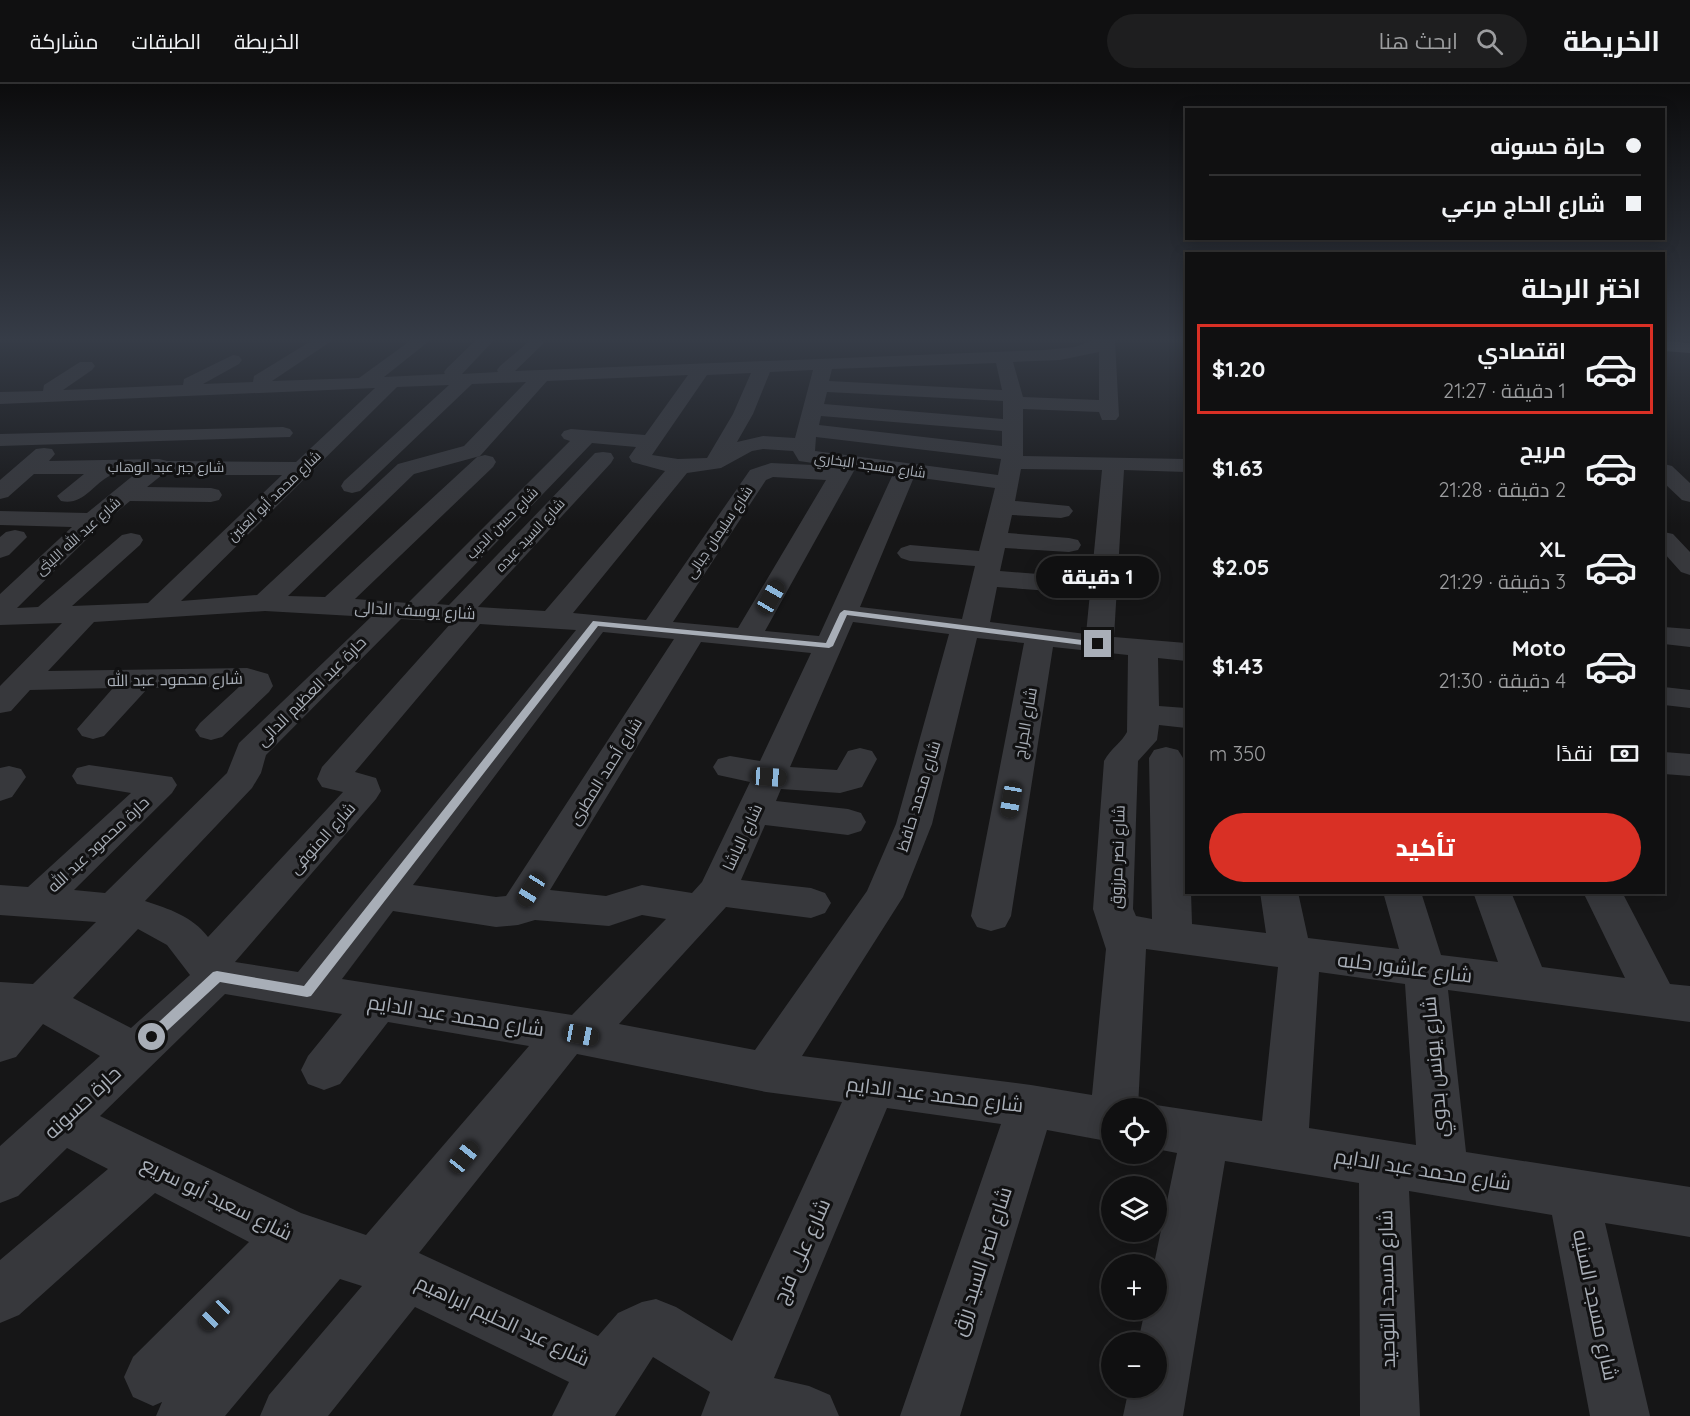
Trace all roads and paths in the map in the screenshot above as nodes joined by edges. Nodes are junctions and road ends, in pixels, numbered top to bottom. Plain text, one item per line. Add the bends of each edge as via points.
1 (113, 400) edge
2 (360, 400) edge
3 (436, 400) edge
4 (519, 400) edge
5 (687, 400) edge
6 (749, 400) edge
7 (815, 400) edge
8 (1013, 400) edge
9 (1014, 400) edge
10 (1108, 400) edge
11 (813, 408) junction
12 (82, 423) junction
13 (1013, 426) junction
14 (0, 428) edge
15 (283, 433) dead end
16 (806, 438) junction
17 (0, 440) edge
18 (645, 449) junction
19 (603, 458) dead end
20 (716, 461) junction
21 (485, 462) dead end
22 (682, 465) junction
23 (1185, 465) edge
24 (0, 466) edge
25 (31, 466) junction
26 (159, 466) junction
27 (108, 467) junction
28 (303, 469) junction
29 (844, 469) junction
30 (906, 470) junction
31 (1010, 470) junction
32 (1112, 472) junction
33 (1665, 472) edge
34 (352, 486) dead end
35 (0, 492) edge
36 (125, 494) junction
37 (211, 495) dead end
38 (1690, 495) edge
39 (69, 496) dead end
40 (1002, 507) junction
41 (1061, 511) dead end
42 (93, 520) junction
43 (5, 535) edge
44 (131, 540) dead end
45 (1665, 540) edge
46 (1069, 544) dead end
47 (910, 553) dead end
48 (990, 559) junction
49 (1690, 567) edge
50 (1064, 584) dead end
51 (265, 603) junction
52 (332, 606) junction
53 (405, 610) junction
54 (155, 611) junction
55 (466, 613) junction
56 (844, 613) junction
57 (86, 614) junction
58 (46, 615) junction
59 (4, 619) edge
60 (554, 620) junction
61 (596, 623) junction
62 (970, 628) junction
63 (654, 629) junction
64 (692, 633) junction
65 (1665, 636) edge
66 (1040, 637) junction
67 (747, 638) junction
68 (1690, 638) edge
69 (1098, 644) junction
70 (829, 646) junction
71 (1143, 648) junction
72 (1185, 652) edge
73 (139, 679) junction
74 (22, 681) junction
75 (1665, 696) edge
76 (1690, 699) edge
77 (0, 705) edge
78 (1143, 714) junction
79 (1185, 718) edge
80 (93, 729) dead end
81 (211, 730) dead end
82 (1166, 758) dead end
83 (860, 759) dead end
84 (1665, 763) edge
85 (1690, 765) edge
86 (730, 767) dead end
87 (89, 776) dead end
88 (770, 776) junction
89 (754, 812) junction
90 (848, 822) dead end
91 (1280, 894) edge
92 (1403, 894) edge
93 (1493, 894) edge
94 (1603, 894) edge
95 (383, 895) junction
96 (708, 900) junction
97 (18, 901) edge
98 (811, 903) dead end
99 (122, 910) junction
100 (518, 910) junction
101 (991, 916) dead end
102 (1119, 930) junction
103 (1173, 937) junction
104 (1295, 953) junction
105 (1425, 970) junction
106 (211, 972) junction
107 (1527, 983) junction
108 (307, 992) junction
109 (26, 1001) edge
110 (1674, 1002) edge
111 (377, 1003) junction
112 (574, 1034) junction
113 (0, 1043) edge
114 (135, 1052) junction
115 (324, 1070) dead end
116 (766, 1072) junction
117 (873, 1086) junction
118 (1115, 1098) edge
119 (1031, 1107) junction
120 (1101, 1117) edge
121 (62, 1121) junction
122 (1181, 1130) edge
123 (1284, 1147) junction
124 (1383, 1163) junction
125 (150, 1165) junction
126 (1443, 1172) junction
127 (0, 1179) edge
128 (1573, 1193) junction
129 (1690, 1212) edge
130 (352, 1256) junction
131 (0, 1296) edge
132 (620, 1355) junction
133 (170, 1397) edge
134 (738, 1398) edge
135 (290, 1416) edge
136 (582, 1416) edge
137 (809, 1416) edge
138 (930, 1416) edge
139 (1153, 1416) edge
140 (1390, 1416) edge
141 (1620, 1416) edge

1 - 12 street
2 - 28 street, شارع محمد أبو العنين
3 - 34 street
4 - 51 street via 472,451 406,469
5 - 18 street
6 - 20 street
7 - 11 street
8 - 13 street, شارع محمد حافظ
9 - 10 street via 1108,411
11 - 13 street
11 - 16 street
12 - 14 street
12 - 15 street
12 - 17 street
12 - 25 street
13 - 31 street, شارع محمد حافظ
16 - 20 street, شارع مسجد البخاري via 758,443
16 - 29 street, شارع مسجد البخاري via 807,456
16 - 31 street
18 - 22 street, شارع مسجد البخاري via 644,461
18 - 53 street, شارع حسن الديب via 578,435
19 - 55 street, شارع السيد عبده
20 - 22 street, شارع مسجد البخاري via 708,465
21 - 52 street
22 - 60 street
23 - 32 street
24 - 25 street, شارع جبر عبد الوهاب
25 - 27 street, شارع جبر عبد الوهاب
25 - 35 street
26 - 27 street, شارع جبر عبد الوهاب
26 - 28 street, شارع جبر عبد الوهاب
26 - 36 street, شارع عبد الله الليثى
27 - 39 street
28 - 54 street, شارع محمد أبو العنين
29 - 30 street, شارع مسجد البخاري
29 - 63 street, شارع سليمان جبالى via 777,470 758,475
29 - 67 street
30 - 31 street, شارع مسجد البخاري
30 - 56 street, شارع الباشا
31 - 32 street
31 - 40 street, شارع محمد حافظ
32 - 69 street
33 - 38 street
36 - 37 street
36 - 42 street, شارع عبد الله الليثى
40 - 41 street
40 - 48 street, شارع محمد حافظ
42 - 43 street
42 - 59 street, شارع عبد الله الليثى
44 - 58 street
45 - 49 street
46 - 48 street
47 - 48 street
48 - 50 street
48 - 62 street, شارع محمد حافظ
51 - 52 street, شارع يوسف الدالى
51 - 54 street, شارع يوسف الدالى
52 - 53 street, شارع يوسف الدالى
53 - 55 street, شارع يوسف الدالى
53 - 99 street, حارة عبد العظيم الدالى via 251,751 240,780
54 - 57 street, شارع يوسف الدالى
55 - 60 street, شارع يوسف الدالى
55 - 106 street, شارع المنوفى via 334,774 334,779 364,786 364,791
56 - 62 street
56 - 70 street, شارع الباشا
57 - 58 street, شارع يوسف الدالى
57 - 74 street
58 - 59 street, شارع يوسف الدالى
60 - 61 street, شارع يوسف الدالى
61 - 63 street, شارع يوسف الدالى
61 - 95 street
62 - 66 street
62 - 116 street, شارع محمد حافظ via 914,824 884,897
63 - 64 street, شارع يوسف الدالى
64 - 67 street, شارع يوسف الدالى
64 - 100 street, شارع أحمد المطرى
65 - 68 street
66 - 69 street
66 - 101 street, شارع الجراج
67 - 70 street, شارع يوسف الدالى
69 - 71 street
70 - 88 street, شارع الباشا
71 - 72 street
71 - 78 street, شارع نصر مرزوق
73 - 74 street, شارع محمود عبد الله
73 - 80 street
73 - 81 street, شارع محمود عبد الله via 257,680 258,686
74 - 77 street
75 - 76 street
78 - 79 street
78 - 102 street, شارع نصر مرزوق via 1141,740 1121,761 1113,909
82 - 103 street
83 - 88 street via 850,779 840,782
84 - 85 street
86 - 88 street
87 - 97 street, حارة محمود عبد الله via 160,785
88 - 89 street, شارع الباشا
89 - 90 street
89 - 96 street, شارع الباشا
91 - 104 street
92 - 105 street, شارع يونس بدوي
93 - 107 street
94 - 110 street
95 - 100 street via 496,912
95 - 108 street
96 - 98 street
96 - 100 street via 642,900 609,911 551,904
96 - 112 street, شارع الباشا
97 - 99 street
99 - 106 street via 159,920 181,934
99 - 109 street, حارة عبد العظيم الدالى
102 - 103 street, شارع عاشور حلبه
102 - 118 street, شارع نصر مرزوق via 1126,949
103 - 104 street, شارع عاشور حلبه
104 - 105 street, شارع عاشور حلبه
104 - 123 street
105 - 107 street, شارع عاشور حلبه
105 - 126 street, شارع يونس بدوي
106 - 108 street, شارع محمد عبد الدايم
106 - 114 street, حارة حسونه
107 - 110 street, شارع عاشور حلبه
108 - 111 street, شارع محمد عبد الدايم
109 - 113 street, حارة عبد العظيم الدالى
109 - 114 street
111 - 112 street, شارع محمد عبد الدايم
111 - 115 street
112 - 116 street, شارع محمد عبد الدايم
112 - 130 street, شارع الباشا
114 - 121 street, حارة حسونه
116 - 117 street, شارع محمد عبد الدايم
117 - 119 street, شارع محمد عبد الدايم
117 - 134 street, شارع على فرج
119 - 120 street, شارع محمد عبد الدايم
119 - 138 street, شارع نصر السيد رزق
121 - 125 street, شارع سعيد أبو سريع
121 - 127 street, حارة حسونه
122 - 123 street, شارع محمد عبد الدايم
122 - 139 street
123 - 124 street, شارع محمد عبد الدايم
124 - 126 street, شارع محمد عبد الدايم
124 - 140 street, شارع مسجد التوحيد
125 - 130 street, شارع سعيد أبو سريع
125 - 131 street
126 - 128 street, شارع محمد عبد الدايم
128 - 129 street, شارع محمد عبد الدايم
128 - 141 street, شارع مسجد السنيه
130 - 132 street, شارع عبد الحليم ابراهيم via 586,1361 603,1366
130 - 133 street
130 - 135 street
132 - 134 street via 633,1336 644,1328 656,1327
132 - 136 street
134 - 137 street

